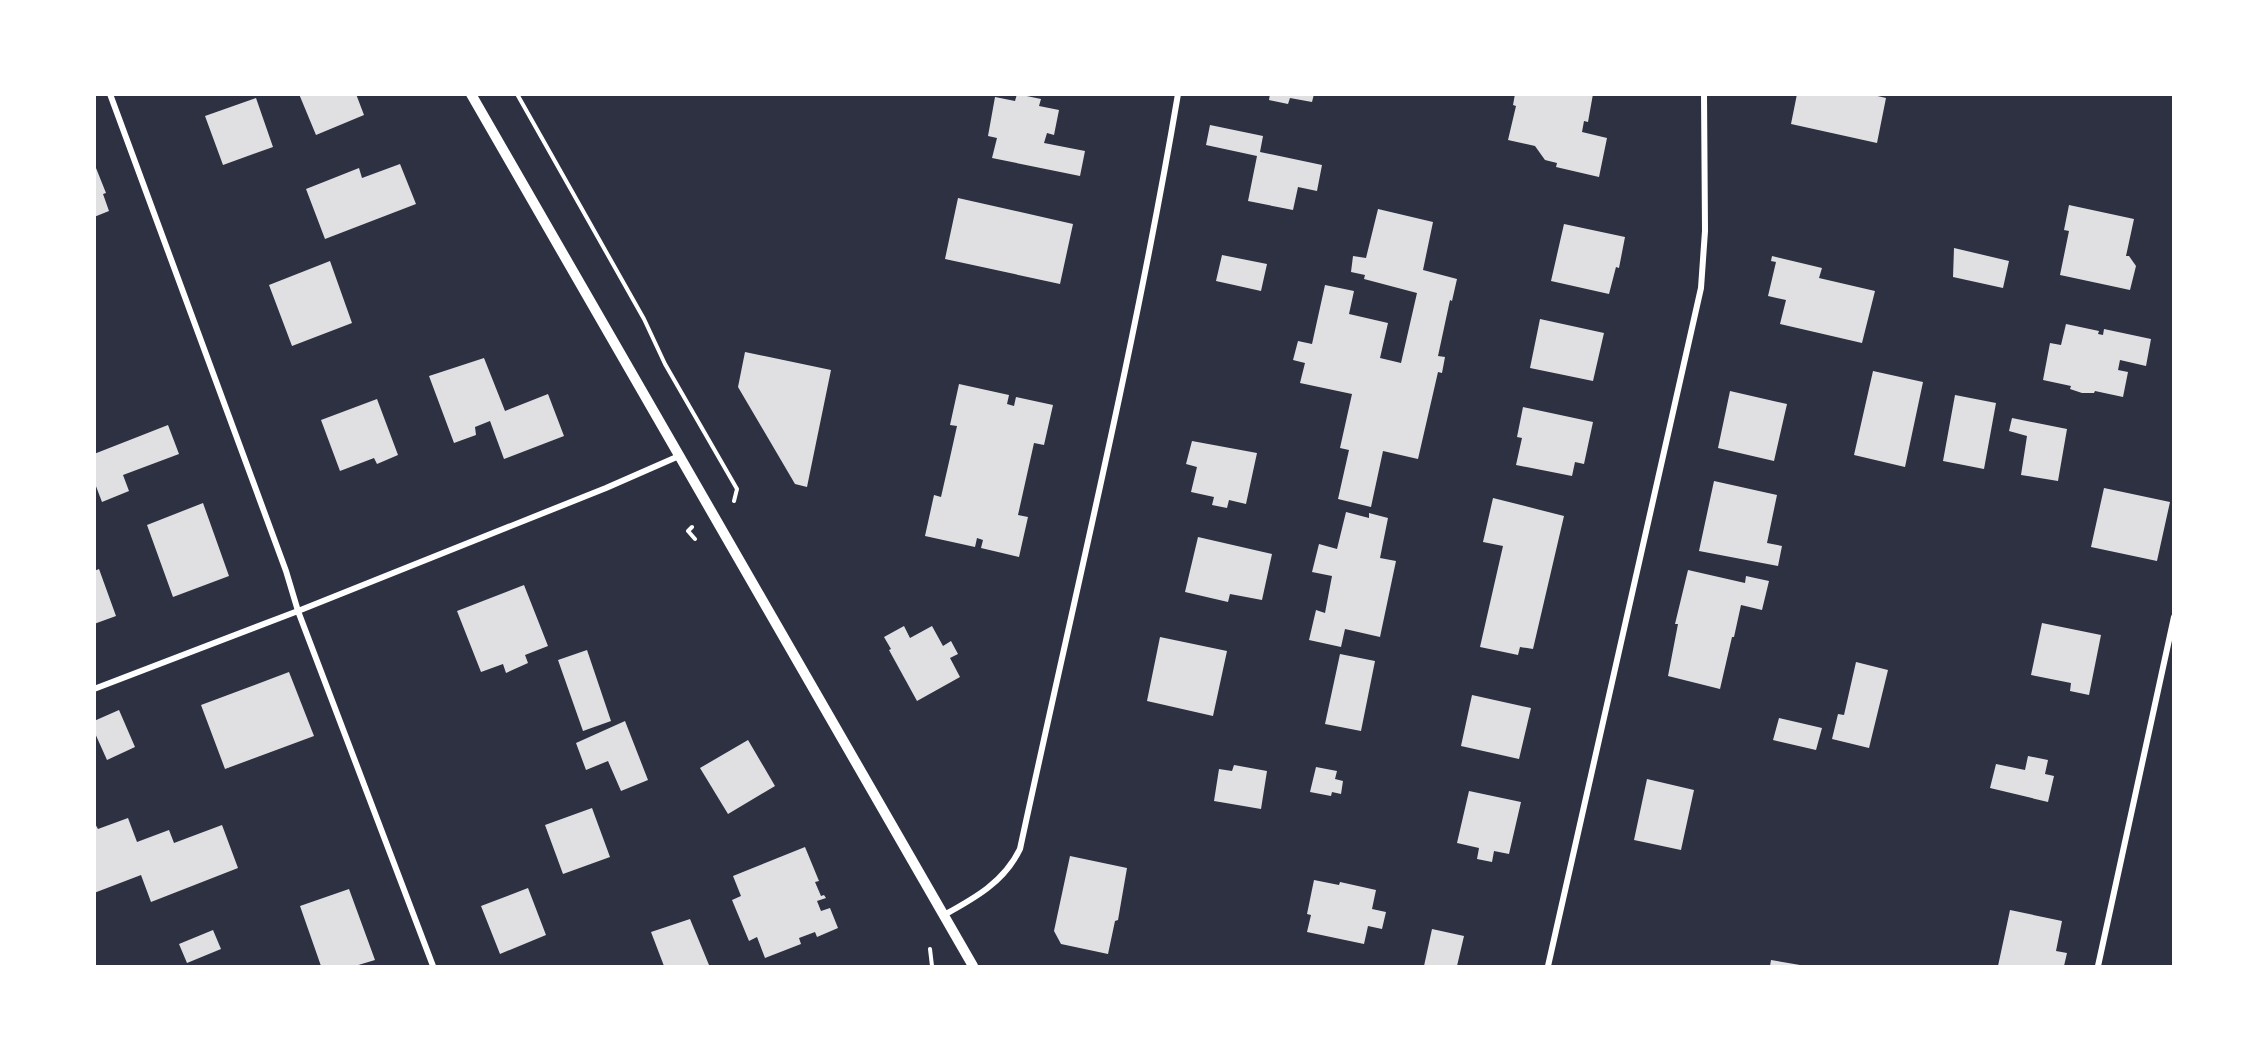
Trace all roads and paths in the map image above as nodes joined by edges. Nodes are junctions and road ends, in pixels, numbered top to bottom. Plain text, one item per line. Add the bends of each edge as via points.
1 (110, 94) edge
2 (471, 94) edge
3 (517, 94) edge
4 (1178, 94) edge
5 (1704, 94) edge
6 (679, 456) junction
7 (731, 504) dead end
8 (298, 611) junction
9 (2174, 617) edge
10 (94, 688) edge
11 (944, 915) junction
12 (433, 966) edge
13 (973, 966) edge
14 (1548, 966) edge
15 (2098, 966) edge

1 - 8 street
2 - 6 street
3 - 7 path via 737,489
4 - 11 street via 1164,178 1020,849 997,882
5 - 14 street via 1705,231 1701,288
6 - 8 street
6 - 11 street
8 - 10 street
8 - 12 street
9 - 15 street
11 - 13 street

